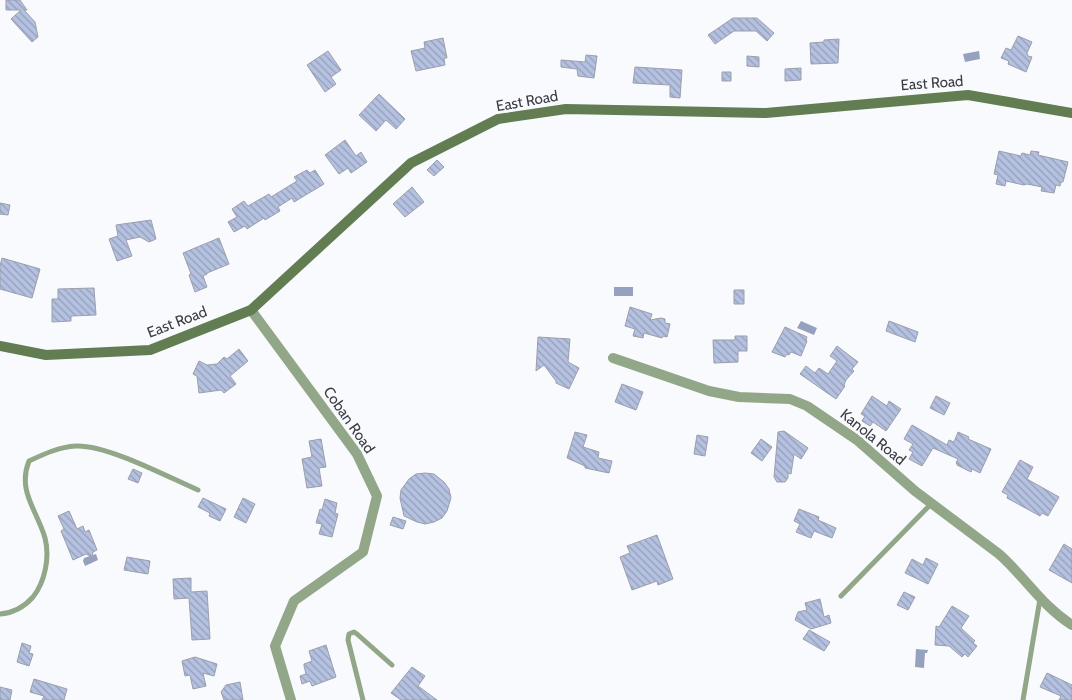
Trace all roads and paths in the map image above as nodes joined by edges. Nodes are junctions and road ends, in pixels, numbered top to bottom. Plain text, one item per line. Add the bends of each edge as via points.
1 (1072, 113) edge
2 (251, 310) junction
3 (0, 346) edge
4 (613, 358) dead end
5 (198, 490) dead end
6 (932, 503) junction
7 (842, 596) dead end
8 (1040, 598) junction
9 (0, 614) edge
10 (1072, 626) edge
11 (392, 665) dead end
12 (291, 700) edge
13 (363, 700) edge
14 (1023, 700) edge

1 - 2 street, East Road via 968,95 766,113 566,109 498,119 411,163
2 - 3 street, East Road via 150,350 46,355
2 - 12 street, Coban Road via 357,454 377,496 363,552 294,601 275,646
4 - 6 street, Kanola Road via 709,391 739,397 790,399 807,406 857,440
5 - 9 lane via 100,449 76,446 49,451 29,461 24,473 29,498 45,538 45,571 40,588 28,603
6 - 7 lane
6 - 8 street, Kanola Road via 1011,564
8 - 10 street, Kanola Road
8 - 14 lane
11 - 13 lane via 354,632 349,634

